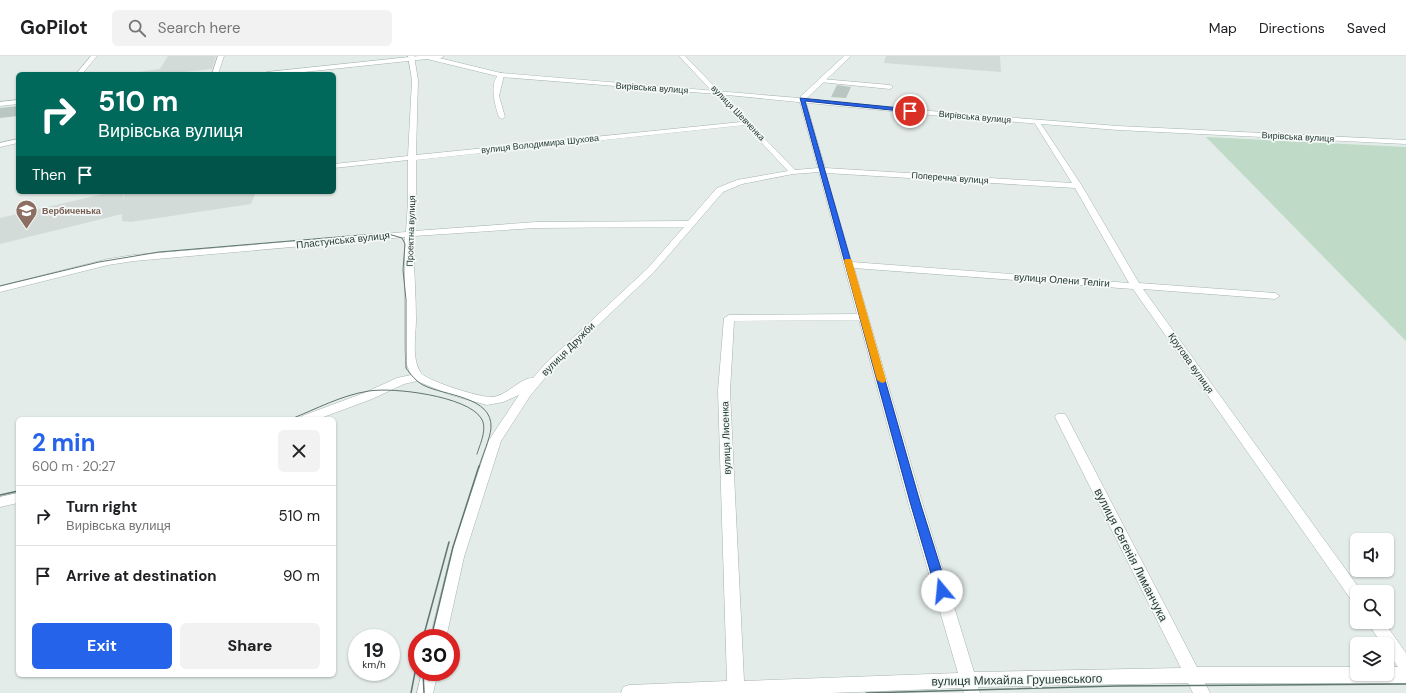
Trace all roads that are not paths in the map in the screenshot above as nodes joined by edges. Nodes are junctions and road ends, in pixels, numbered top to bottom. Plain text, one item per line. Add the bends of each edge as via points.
1 (94, 56) edge
2 (221, 56) edge
3 (441, 56) edge
4 (682, 56) edge
5 (848, 56) edge
6 (411, 58) edge
7 (427, 58) junction
8 (81, 72) edge
9 (216, 72) edge
10 (285, 72) edge
11 (501, 75) junction
12 (822, 81) junction
13 (890, 87) dead end
14 (717, 92) junction
15 (16, 97) edge
16 (0, 99) edge
17 (802, 100) junction
18 (16, 102) edge
19 (0, 104) edge
20 (502, 117) dead end
21 (1037, 122) junction
22 (746, 123) junction
23 (16, 141) edge
24 (1406, 142) edge
25 (0, 145) edge
26 (412, 158) junction
27 (336, 166) edge
28 (822, 170) junction
29 (792, 172) junction
30 (1078, 186) junction
31 (690, 224) junction
32 (410, 234) junction
33 (849, 265) junction
34 (1136, 286) junction
35 (0, 289) edge
36 (1275, 296) dead end
37 (864, 317) junction
38 (550, 365) junction
39 (418, 377) junction
40 (492, 401) junction
41 (311, 417) edge
42 (1061, 417) dead end
43 (508, 418) junction
44 (16, 498) edge
45 (0, 502) edge
46 (1350, 587) edge
47 (440, 629) edge
48 (1379, 629) edge
49 (1406, 666) edge
50 (1193, 675) junction
51 (1406, 675) edge
52 (428, 681) edge
53 (970, 687) edge
54 (736, 691) edge
55 (425, 693) edge
56 (629, 693) edge
57 (1202, 693) edge

1 - 8 street
2 - 9 street
3 - 7 street
4 - 14 street, вулиця Шевченка
5 - 12 main road
6 - 7 main road, Вирівська вулиця
6 - 10 main road, Вирівська вулиця
6 - 26 street, Проектна вулиця via 415,80
7 - 11 main road, Вирівська вулиця
11 - 14 main road, Вирівська вулиця
11 - 20 street via 495,91
12 - 13 street
12 - 17 main road
14 - 17 main road, Вирівська вулиця
14 - 22 street, вулиця Шевченка
15 - 16 main road
17 - 21 main road, Вирівська вулиця
17 - 28 street
18 - 19 main road
21 - 24 main road, Вирівська вулиця
21 - 30 street, Кругова вулиця
22 - 26 street, вулиця Володимира Шухова
22 - 29 street, вулиця Шевченка
23 - 25 street
26 - 27 street, вулиця Володимира Шухова
26 - 32 street, Проектна вулиця via 413,197
28 - 29 street, вулиця Дружби
28 - 30 street, Поперечна вулиця
28 - 33 street
29 - 31 street, вулиця Дружби via 740,182 720,190
30 - 34 street, Кругова вулиця
31 - 32 street, Пластунська вулиця via 536,225
31 - 38 street, вулиця Дружби via 651,270
32 - 35 street, Пластунська вулиця via 122,259
32 - 39 street, Проектна вулиця via 410,362
33 - 34 street, вулиця Олени Теліги
33 - 37 street
34 - 36 street, вулиця Олени Теліги
34 - 46 street, Кругова вулиця
37 - 53 street
37 - 54 street, вулиця Лисенка via 729,318 724,391
38 - 40 street via 513,393
38 - 43 street, вулиця Дружби
39 - 40 street via 456,392
39 - 41 street
40 - 43 street via 507,409
42 - 50 street, вулиця Євгенія Лиманчука
43 - 47 street, вулиця Дружби via 495,440 460,550
44 - 45 street
48 - 49 street
50 - 51 street, вулиця Михайла Грушевського
50 - 53 street, вулиця Михайла Грушевського
50 - 57 street, вулиця Євгенія Лиманчука
52 - 55 street
53 - 54 street, вулиця Михайла Грушевського
54 - 56 street, вулиця Михайла Грушевського

